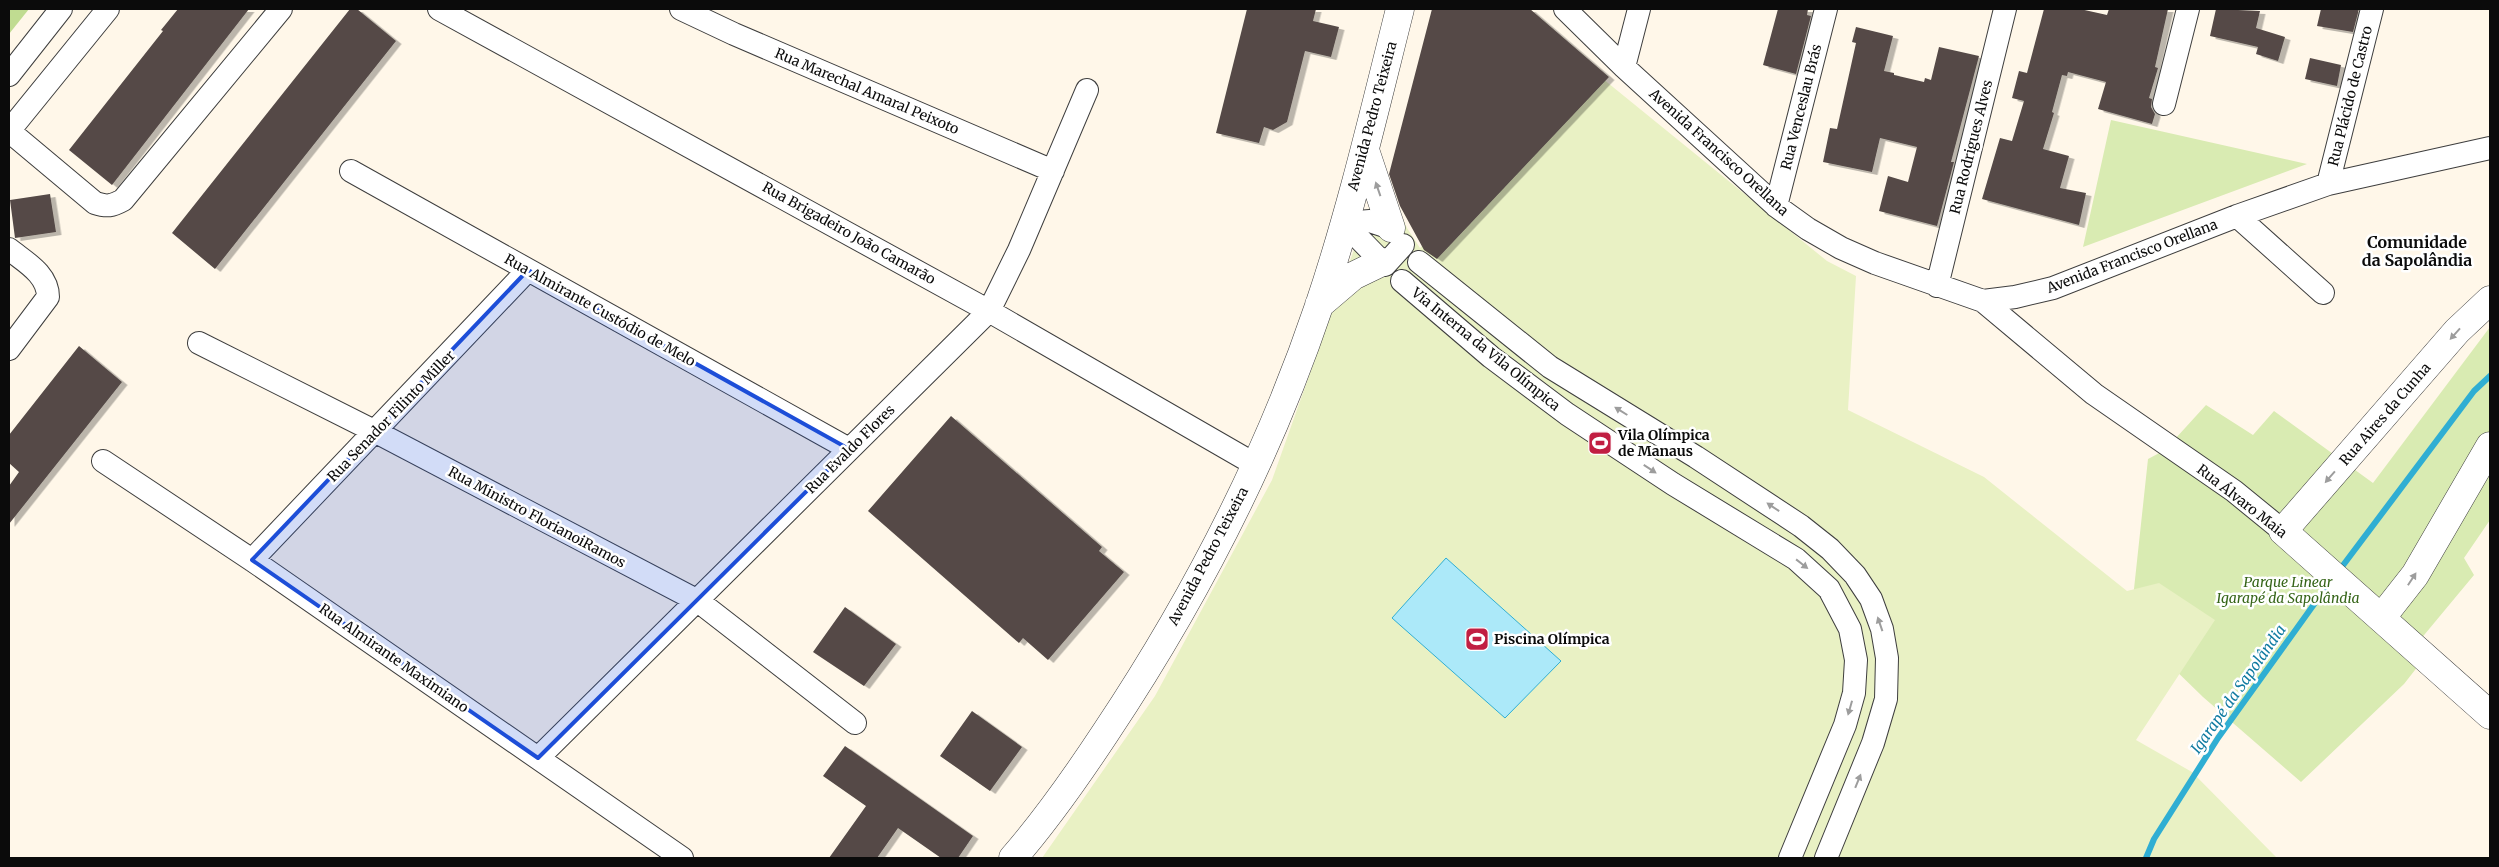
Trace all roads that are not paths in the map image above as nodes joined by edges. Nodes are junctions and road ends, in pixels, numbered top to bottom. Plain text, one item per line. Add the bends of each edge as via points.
1 (61, 9) edge
2 (108, 9) edge
3 (281, 9) edge
4 (438, 9) edge
5 (681, 9) edge
6 (1400, 9) edge
7 (1565, 9) edge
8 (1639, 9) edge
9 (1826, 9) edge
10 (2005, 9) edge
11 (2188, 9) edge
12 (2372, 9) edge
13 (1624, 67) junction
14 (9, 75) edge
15 (1087, 90) dead end
16 (2164, 104) dead end
17 (9, 131) edge
18 (2490, 148) edge
19 (1365, 150) junction
20 (351, 171) dead end
21 (1053, 171) junction
22 (2328, 184) junction
23 (1776, 206) junction
24 (2237, 216) junction
25 (1344, 223) junction
26 (1397, 237) junction
27 (9, 249) edge
28 (1419, 262) dead end
29 (1383, 264) junction
30 (528, 270) junction
31 (1402, 281) dead end
32 (1937, 286) junction
33 (2323, 293) dead end
34 (2490, 300) edge
35 (1983, 301) junction
36 (1319, 305) junction
37 (989, 311) junction
38 (199, 343) dead end
39 (9, 349) edge
40 (1550, 368) junction
41 (1537, 392) junction
42 (376, 432) junction
43 (2490, 446) edge
44 (849, 449) junction
45 (103, 462) dead end
46 (1256, 465) junction
47 (2283, 532) junction
48 (252, 560) junction
49 (698, 601) junction
50 (2372, 609) junction
51 (2490, 715) edge
52 (855, 723) dead end
53 (538, 758) junction
54 (1818, 792) junction
55 (1848, 805) junction
56 (1036, 832) junction
57 (682, 858) edge
58 (1013, 858) edge
59 (1024, 858) edge
60 (1790, 858) edge
61 (1826, 858) edge

1 - 14 street
2 - 17 street
3 - 17 street via 123,200 106,206 95,202
4 - 37 street, Rua Brigadeiro João Camarão
5 - 21 street, Rua Marechal Amaral Peixoto
6 - 19 street, Avenida Pedro Teixeira
7 - 13 street, Avenida Francisco Orellana
8 - 13 street
9 - 23 street, Rua Venceslau Brás
10 - 32 street, Rua Rodrigues Alves
11 - 16 street
12 - 22 street, Rua Plácido de Castro
13 - 23 street, Avenida Francisco Orellana
15 - 21 street, Rua Evaldo Flores
18 - 22 street, Avenida Francisco Orellana
19 - 25 street, Avenida Pedro Teixeira
26 -> 19 street
20 - 30 street, Rua Almirante Custódio de Melo
21 - 37 street, Rua Evaldo Flores
22 - 24 street, Avenida Francisco Orellana
23 - 32 street, Avenida Francisco Orellana via 1841,248
24 - 33 street
24 - 35 street, Avenida Francisco Orellana via 2053,288
25 - 26 street via 1370,221
25 - 29 street
25 - 36 street, Avenida Pedro Teixeira
26 - 29 street
27 - 39 street via 41,276 48,287 48,297 43,306
28 - 40 street, Via Interna da Vila Olímpica
29 - 36 street via 1353,276
30 - 42 street, Rua Senador Filinto Miller
30 - 44 street, Rua Almirante Custódio de Melo
31 - 41 street, Via Interna da Vila Olímpica
32 - 35 street, Avenida Francisco Orellana
34 -> 47 street, Rua Aires da Cunha via 2457,331
35 - 47 street, Rua Álvaro Maia via 2094,394 2234,491
36 - 46 street, Avenida Pedro Teixeira
37 - 44 street, Rua Evaldo Flores
37 - 46 street, Rua Brigadeiro João Camarão
38 - 42 street, Rua Ministro FlorianoiRamos
40 - 41 street
55 -> 40 street, Via Interna da Vila Olímpica via 1873,743 1886,699 1888,658 1871,599 1855,575 1830,549 1800,526
41 -> 54 street, Via Interna da Vila Olímpica via 1673,484 1796,559 1829,589 1850,629 1856,660 1850,709
42 - 48 street, Rua Senador Filinto Miller
42 - 49 street, Rua Ministro FlorianoiRamos
50 -> 43 street via 2415,575
44 - 49 street, Rua Evaldo Flores
45 - 48 street, Rua Almirante Maximiano
46 - 56 street, Avenida Pedro Teixeira via 1180,612 1134,690
47 - 50 street, Rua Álvaro Maia
48 - 53 street, Rua Almirante Maximiano
49 - 52 street, Rua Ministro FlorianoiRamos
49 - 53 street, Rua Evaldo Flores
50 - 51 street, Rua Álvaro Maia
53 - 57 street, Rua Almirante Maximiano
54 - 55 street
54 - 60 street, Via Interna da Vila Olímpica
55 - 61 street, Via Interna da Vila Olímpica
56 - 58 street, Avenida Pedro Teixeira
56 - 59 street

